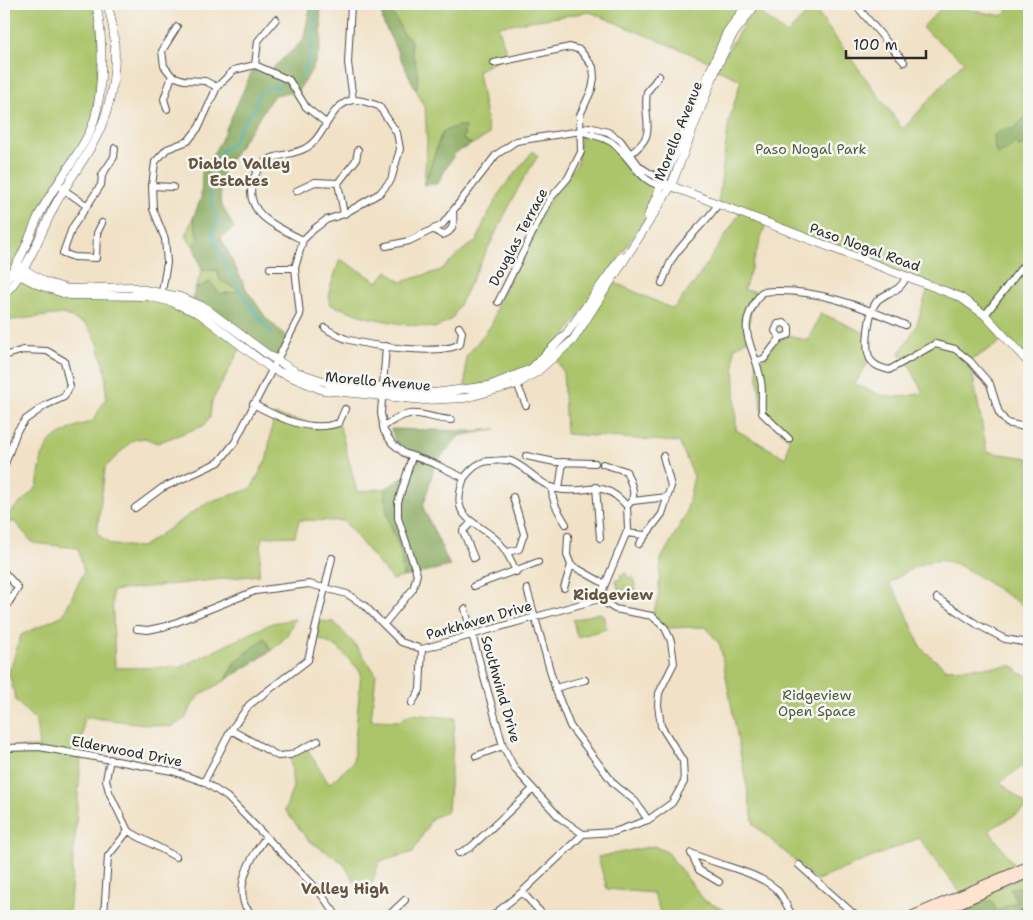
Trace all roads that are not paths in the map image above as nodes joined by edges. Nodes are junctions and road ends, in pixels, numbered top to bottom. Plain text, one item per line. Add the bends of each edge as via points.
1 (96, 4) edge
2 (107, 4) edge
3 (351, 4) edge
4 (748, 4) edge
5 (756, 4) edge
6 (855, 4) edge
7 (276, 19) dead end
8 (177, 27) dead end
9 (904, 62) dead end
10 (494, 64) dead end
11 (255, 65) junction
12 (172, 76) junction
13 (659, 76) dead end
14 (217, 87) junction
15 (353, 100) junction
16 (167, 109) dead end
17 (326, 123) junction
18 (581, 131) junction
19 (115, 148) dead end
20 (358, 150) dead end
21 (628, 155) junction
22 (338, 183) junction
23 (662, 183) junction
24 (152, 186) junction
25 (671, 186) junction
26 (60, 187) junction
27 (173, 187) dead end
28 (296, 191) dead end
29 (718, 204) junction
30 (86, 205) junction
31 (452, 212) junction
32 (344, 214) junction
33 (102, 222) dead end
34 (433, 229) junction
35 (303, 240) junction
36 (386, 246) dead end
37 (1029, 258) edge
38 (270, 268) dead end
39 (295, 268) junction
40 (18, 271) junction
41 (906, 277) junction
42 (4, 282) edge
43 (662, 283) dead end
44 (4, 294) edge
45 (162, 295) junction
46 (498, 302) dead end
47 (872, 310) junction
48 (985, 315) junction
49 (905, 325) dead end
50 (459, 327) dead end
51 (325, 328) dead end
52 (780, 338) dead end
53 (386, 346) junction
54 (4, 356) edge
55 (756, 360) junction
56 (276, 361) junction
57 (1029, 363) edge
58 (272, 369) junction
59 (515, 380) junction
60 (383, 387) junction
61 (384, 396) junction
62 (253, 404) junction
63 (526, 405) dead end
64 (345, 409) dead end
65 (451, 420) dead end
66 (383, 427) junction
67 (1029, 428) edge
68 (789, 439) dead end
69 (526, 456) dead end
70 (663, 456) dead end
71 (412, 458) junction
72 (563, 462) junction
73 (595, 463) dead end
74 (603, 464) dead end
75 (4, 467) edge
76 (464, 478) junction
77 (596, 487) junction
78 (556, 488) junction
79 (513, 497) dead end
80 (667, 497) junction
81 (630, 504) junction
82 (135, 508) dead end
83 (471, 523) junction
84 (566, 524) dead end
85 (626, 533) junction
86 (645, 535) junction
87 (568, 536) dead end
88 (600, 538) dead end
89 (639, 544) dead end
90 (508, 552) junction
91 (332, 558) dead end
92 (474, 558) dead end
93 (538, 562) dead end
94 (572, 565) junction
95 (4, 572) edge
96 (516, 572) junction
97 (605, 584) junction
98 (474, 586) dead end
99 (325, 587) junction
100 (564, 588) dead end
101 (527, 589) dead end
102 (936, 598) dead end
103 (599, 599) junction
104 (465, 609) dead end
105 (4, 610) edge
106 (536, 616) junction
107 (384, 624) junction
108 (137, 629) dead end
109 (473, 636) junction
110 (1029, 643) edge
111 (422, 649) junction
112 (585, 680) dead end
113 (555, 688) junction
114 (412, 703) dead end
115 (231, 730) junction
116 (318, 741) dead end
117 (503, 746) junction
118 (4, 748) edge
119 (476, 756) dead end
120 (110, 759) junction
121 (204, 782) junction
122 (533, 789) junction
123 (648, 820) junction
124 (128, 831) junction
125 (583, 834) junction
126 (266, 837) junction
127 (459, 852) dead end
128 (176, 857) dead end
129 (799, 865) dead end
130 (1029, 866) edge
131 (1029, 873) edge
132 (719, 882) dead end
133 (522, 892) junction
134 (405, 900) dead end
135 (947, 910) edge
136 (104, 916) edge
137 (254, 916) edge
138 (338, 916) edge
139 (388, 916) edge
140 (492, 916) edge
141 (544, 916) edge
142 (792, 916) edge
143 (856, 916) edge
144 (912, 916) edge
145 (930, 916) edge

1 - 26 street via 100,58 98,102 91,128
2 - 26 street via 113,27 114,59 108,102 101,127
3 - 15 street via 348,63
4 - 23 street, Morello Avenue via 727,32
5 - 25 street, Morello Avenue via 732,36 716,69
6 - 9 street
7 - 11 street via 258,41
8 - 12 street via 162,51 164,66
10 - 18 street, Douglas Terrace via 558,48 580,50 593,67 594,78 592,89 581,107
11 - 14 street via 234,70
11 - 17 street via 289,80 306,107
12 - 14 street via 204,81
12 - 16 street via 164,99
13 - 21 street via 647,92 646,140
14 - 24 street via 199,127 188,141 167,149 155,162
15 - 17 street via 338,109
15 - 32 street via 379,106 397,133 400,149 391,180 380,193
17 - 35 street via 306,149 266,161 252,182 254,206 262,218
18 - 21 street via 589,127 608,132 620,140
18 - 31 street via 516,141 496,155
18 - 46 street, Douglas Terrace via 581,152 577,164 549,200
19 - 30 street via 114,157 102,175 101,186
20 - 22 street via 356,160
21 - 23 street
22 - 28 street via 315,182
22 - 32 street
23 - 25 street
23 - 59 street, Morello Avenue via 651,211 568,333
24 - 27 street
24 - 45 street via 153,209 165,238 167,263
25 - 29 street, Paso Nogal Road
25 - 59 street, Morello Avenue via 574,340 538,371
26 - 30 street
26 - 40 street via 32,252
26 - 40 street via 40,214
29 - 41 street, Paso Nogal Road
29 - 43 street via 709,219 672,260
30 - 33 street via 72,228 63,253 96,258 97,234
31 - 34 street via 442,225
31 - 34 street via 450,231 442,236
32 - 35 street via 326,220
34 - 36 street via 408,241
35 - 39 street
37 - 48 street
38 - 39 street
39 - 56 street via 300,315
40 - 42 street
40 - 44 street
40 - 45 street, Morello Avenue via 69,295
41 - 47 street via 902,287 877,302
41 - 48 street, Paso Nogal Road via 960,297
45 - 56 street, Morello Avenue via 204,307
45 - 58 street, Morello Avenue via 200,314
47 - 49 street
47 - 55 street via 834,299 780,290 762,292 746,318 748,340
47 - 67 street via 867,334 868,351 877,367 889,370 935,344 955,349 990,384 999,413 1007,423
48 - 57 street, Paso Nogal Road
50 - 53 street via 462,341 453,348
51 - 53 street via 345,338
52 - 55 street via 764,359
53 - 60 street
54 - 75 street via 23,350 47,351 64,361 70,386 64,397 25,420 17,431
55 - 68 street via 762,413
56 - 58 street
56 - 60 street, Morello Avenue via 296,372 328,382
58 - 61 street, Morello Avenue via 323,390
58 - 62 street
59 - 60 street, Morello Avenue via 434,393
59 - 61 street, Morello Avenue via 465,398 424,400
59 - 63 street
60 - 61 street
61 - 66 street
62 - 64 street via 283,420 327,427 339,423
62 - 82 street via 235,442 219,462 162,488
65 - 66 street via 425,414 402,414
66 - 71 street via 392,443
69 - 72 street
70 - 80 street via 671,486
71 - 76 street via 435,464
71 - 107 street via 398,502 398,518 417,574 413,589
72 - 73 street
72 - 78 street
74 - 81 street via 626,471 635,494
76 - 78 street via 471,468 484,461 511,460
76 - 83 street via 458,494 461,513
77 - 78 street via 574,491
77 - 81 street via 616,494
77 - 88 street
78 - 84 street via 551,495
79 - 90 street via 524,534 520,549
80 - 81 street
80 - 86 street via 662,514
81 - 85 street
83 - 90 street via 494,537
83 - 92 street via 464,531
85 - 86 street
85 - 97 street
86 - 89 street
87 - 94 street via 568,556
90 - 96 street
91 - 99 street
93 - 96 street
94 - 97 street
94 - 100 street
95 - 105 street via 18,588
96 - 98 street
97 - 103 street
99 - 107 street, Parkhaven Drive via 347,594
99 - 108 street, Parkhaven Drive via 309,584 255,591 167,626
99 - 115 street via 308,660 249,704
101 - 106 street
102 - 110 street via 1005,639
103 - 106 street, Parkhaven Drive
103 - 123 street via 615,609 652,616 665,628 671,641 674,663 659,693 658,705 661,726 683,761 684,782 672,803
104 - 109 street, Southwind Drive
106 - 109 street, Parkhaven Drive
106 - 113 street
107 - 111 street, Parkhaven Drive via 401,642
109 - 111 street, Parkhaven Drive
109 - 117 street, Southwind Drive
111 - 114 street via 420,690
112 - 113 street
113 - 123 street via 570,726 614,784 635,801
115 - 116 street via 278,756 290,755
115 - 121 street
117 - 119 street
117 - 122 street, Southwind Drive via 515,769
118 - 120 street, Elderwood Drive via 39,747
120 - 121 street, Elderwood Drive via 172,771
120 - 124 street via 106,780
121 - 126 street, Elderwood Drive via 227,797
122 - 125 street, Southwind Drive via 560,818
122 - 127 street via 470,847
123 - 125 street via 614,832
124 - 128 street
124 - 136 street via 108,856
125 - 133 street
126 - 137 street via 252,854 244,877 244,904
126 - 138 street, Elderwood Drive via 318,890
129 - 143 street
130 - 135 main road
131 - 135 main road
132 - 142 street via 699,870 691,854 750,875 777,890
133 - 140 street
133 - 141 street
134 - 139 street
135 - 144 main road
135 - 145 main road

